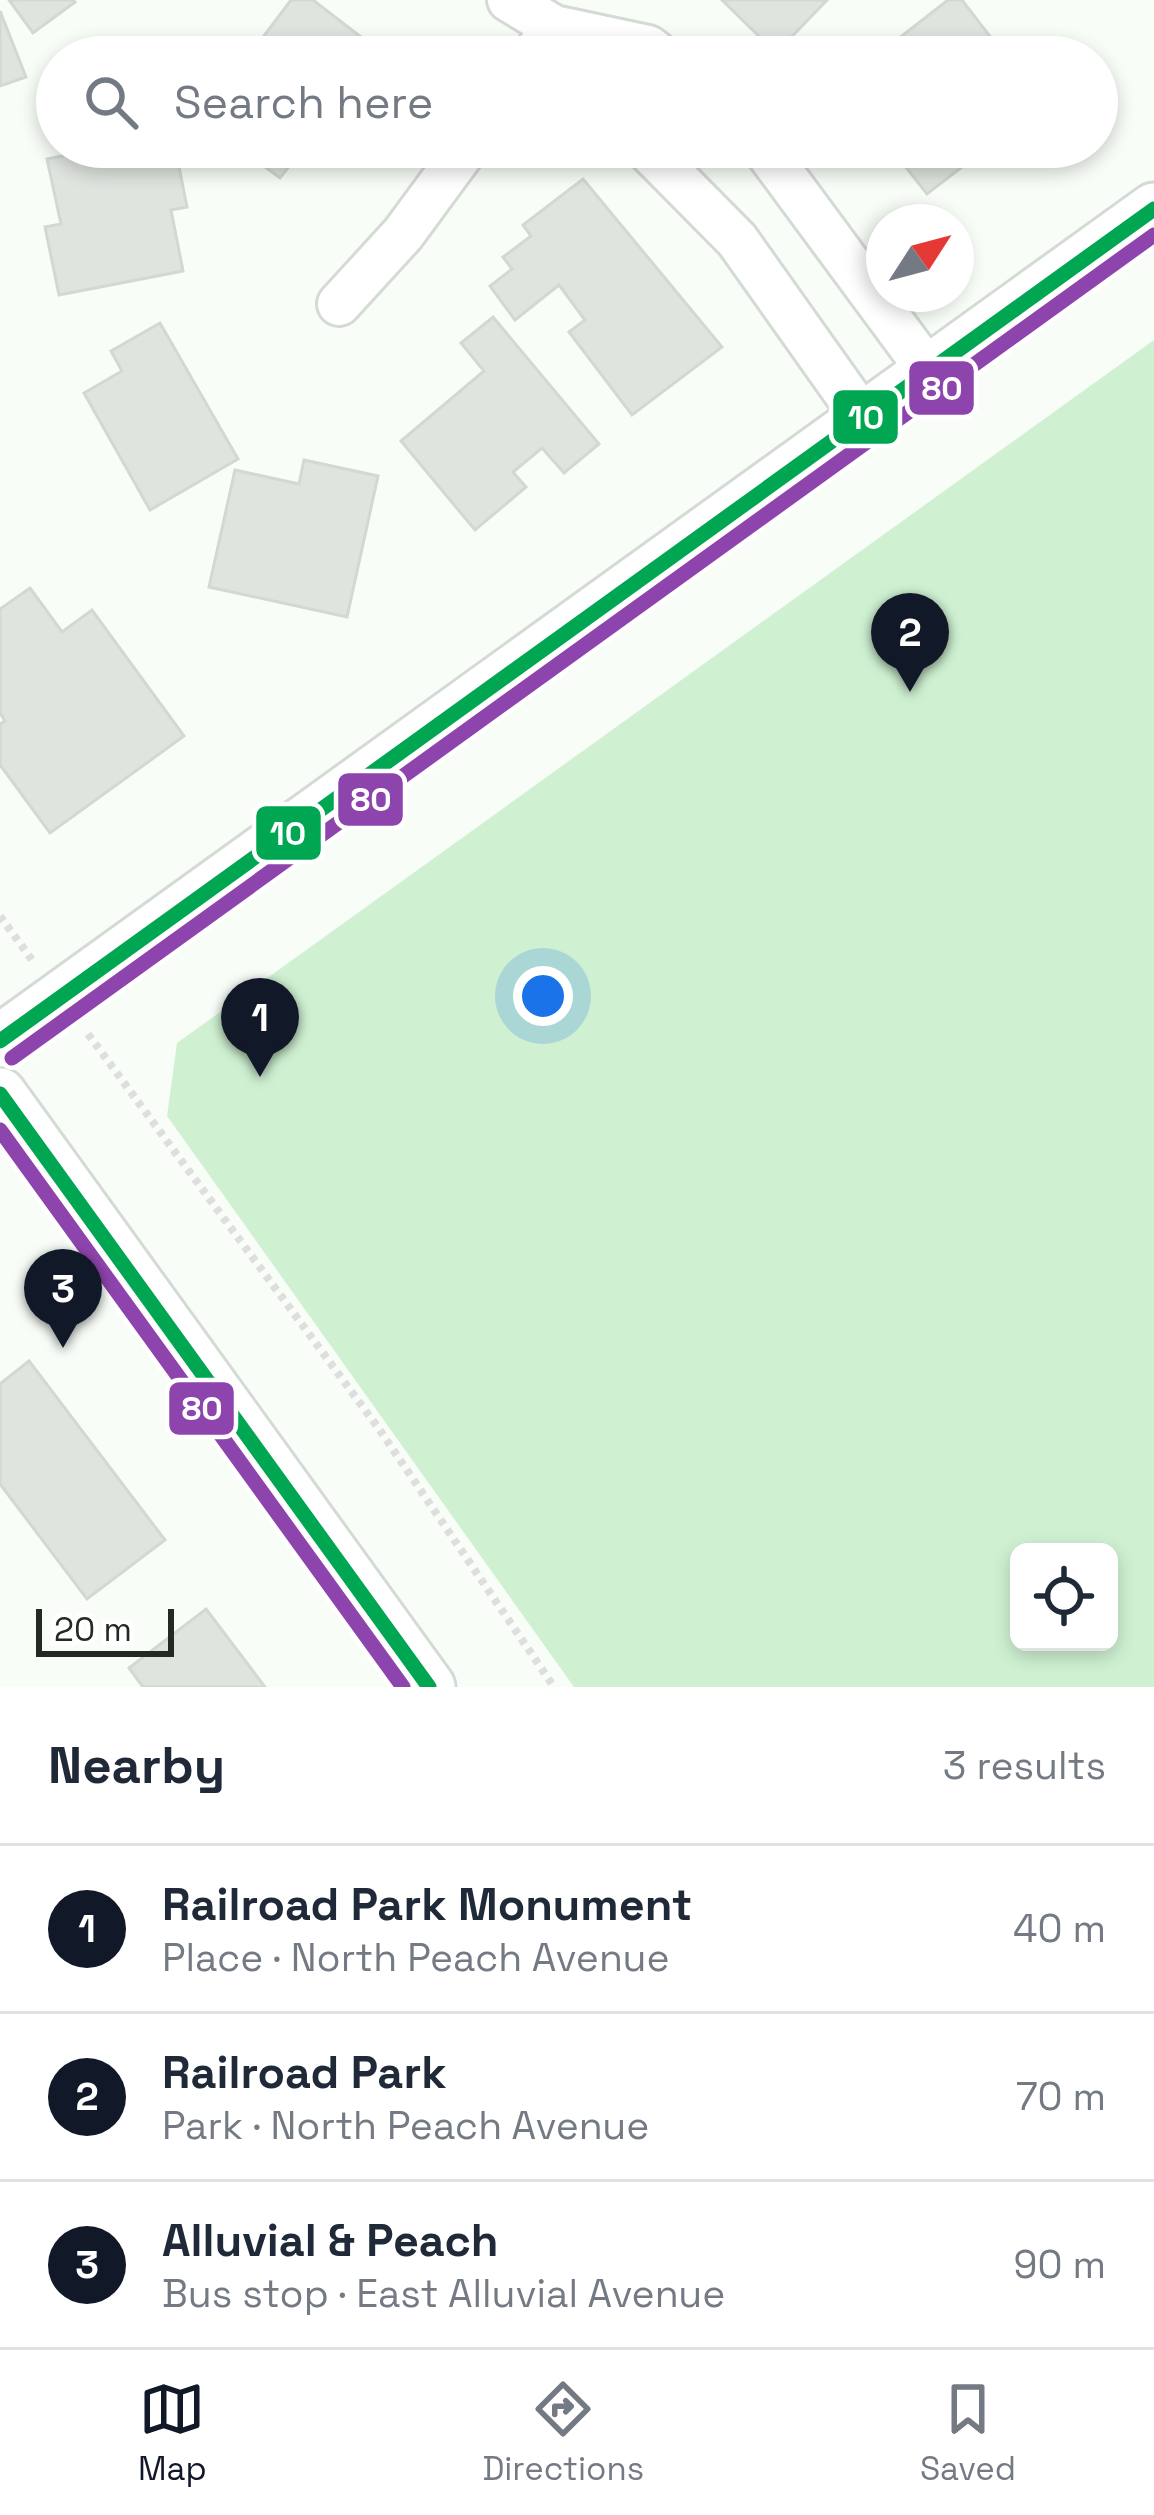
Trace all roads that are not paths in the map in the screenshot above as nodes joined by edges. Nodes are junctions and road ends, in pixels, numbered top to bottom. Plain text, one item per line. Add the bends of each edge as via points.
1 (509, 0) edge
2 (543, 36) edge
3 (452, 168) edge
4 (666, 168) edge
5 (779, 168) edge
6 (1154, 209) edge
7 (340, 304) dead end
8 (930, 373) junction
9 (864, 419) junction
10 (0, 1041) edge
11 (0, 1094) edge
12 (429, 1687) edge

1 - 2 street
3 - 7 street
4 - 9 street via 737,240
5 - 8 street
6 - 8 street
8 - 9 street
9 - 10 street
11 - 12 street

